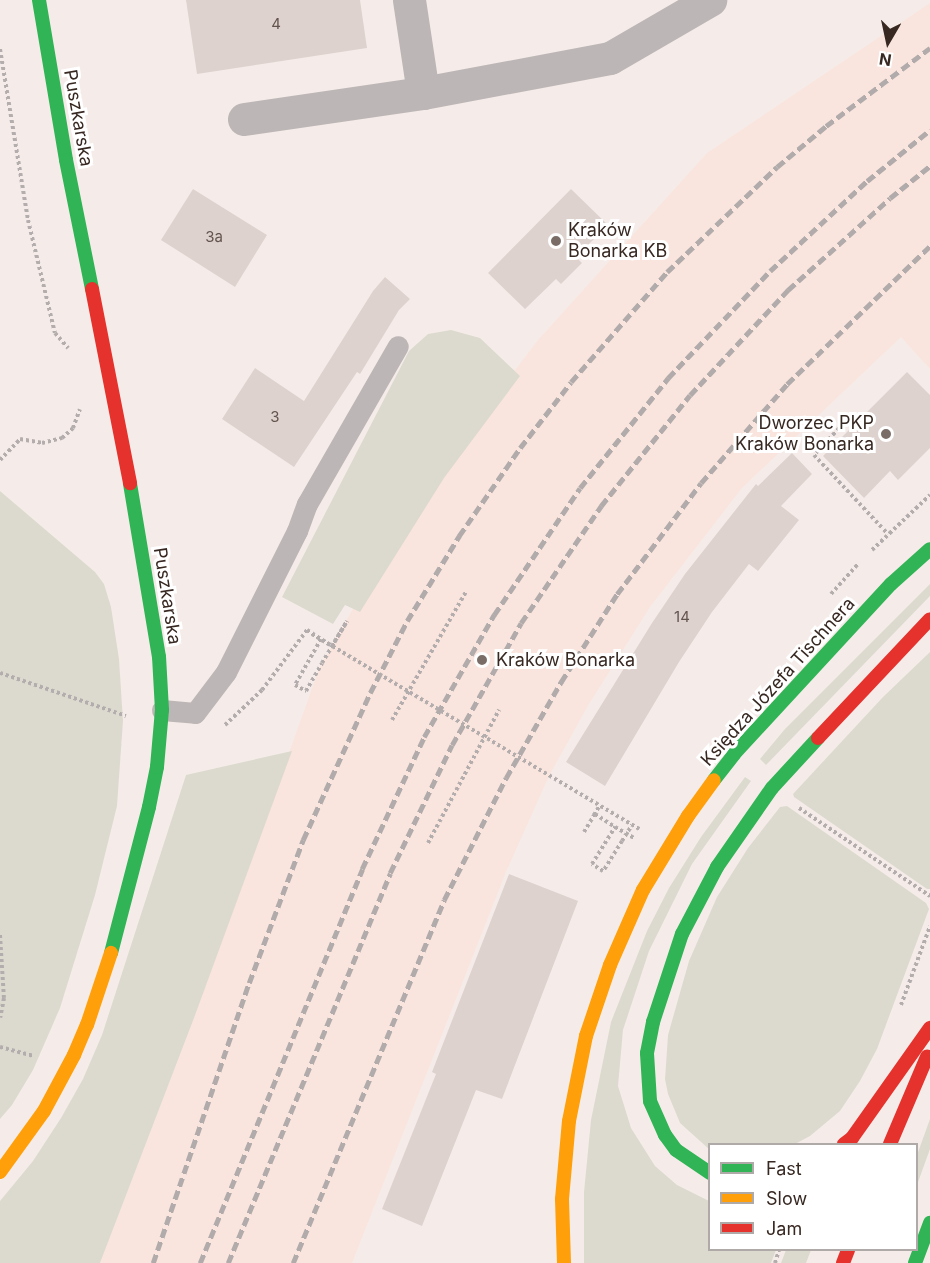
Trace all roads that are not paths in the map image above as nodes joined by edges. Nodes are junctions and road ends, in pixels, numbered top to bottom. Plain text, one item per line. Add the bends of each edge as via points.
1 (39, 0) edge
2 (409, 0) edge
3 (705, 2) edge
4 (423, 93) junction
5 (244, 119) dead end
6 (398, 346) dead end
7 (930, 549) edge
8 (930, 619) edge
9 (162, 710) junction
10 (930, 1028) edge
11 (930, 1050) edge
12 (845, 1143) edge
13 (890, 1143) edge
14 (0, 1172) edge
15 (708, 1172) edge
16 (930, 1223) edge
17 (564, 1263) edge
18 (915, 1263) edge

1 - 9 main road, Puszkarska via 142,550 159,657
2 - 4 street
3 - 4 street via 610,58
4 - 5 street
6 - 9 lane via 307,504 226,672 195,713
7 - 17 main road, Księdza Józefa Tischnera via 891,584 734,754 688,816 644,890 606,975 578,1073 562,1199
8 - 15 main road via 772,788 717,867 682,934 653,1022 647,1082 650,1101 665,1136 676,1150
9 - 14 main road, Puszkarska via 149,807 109,961 90,1017 44,1111
10 - 12 main road
11 - 13 main road
16 - 18 main road

